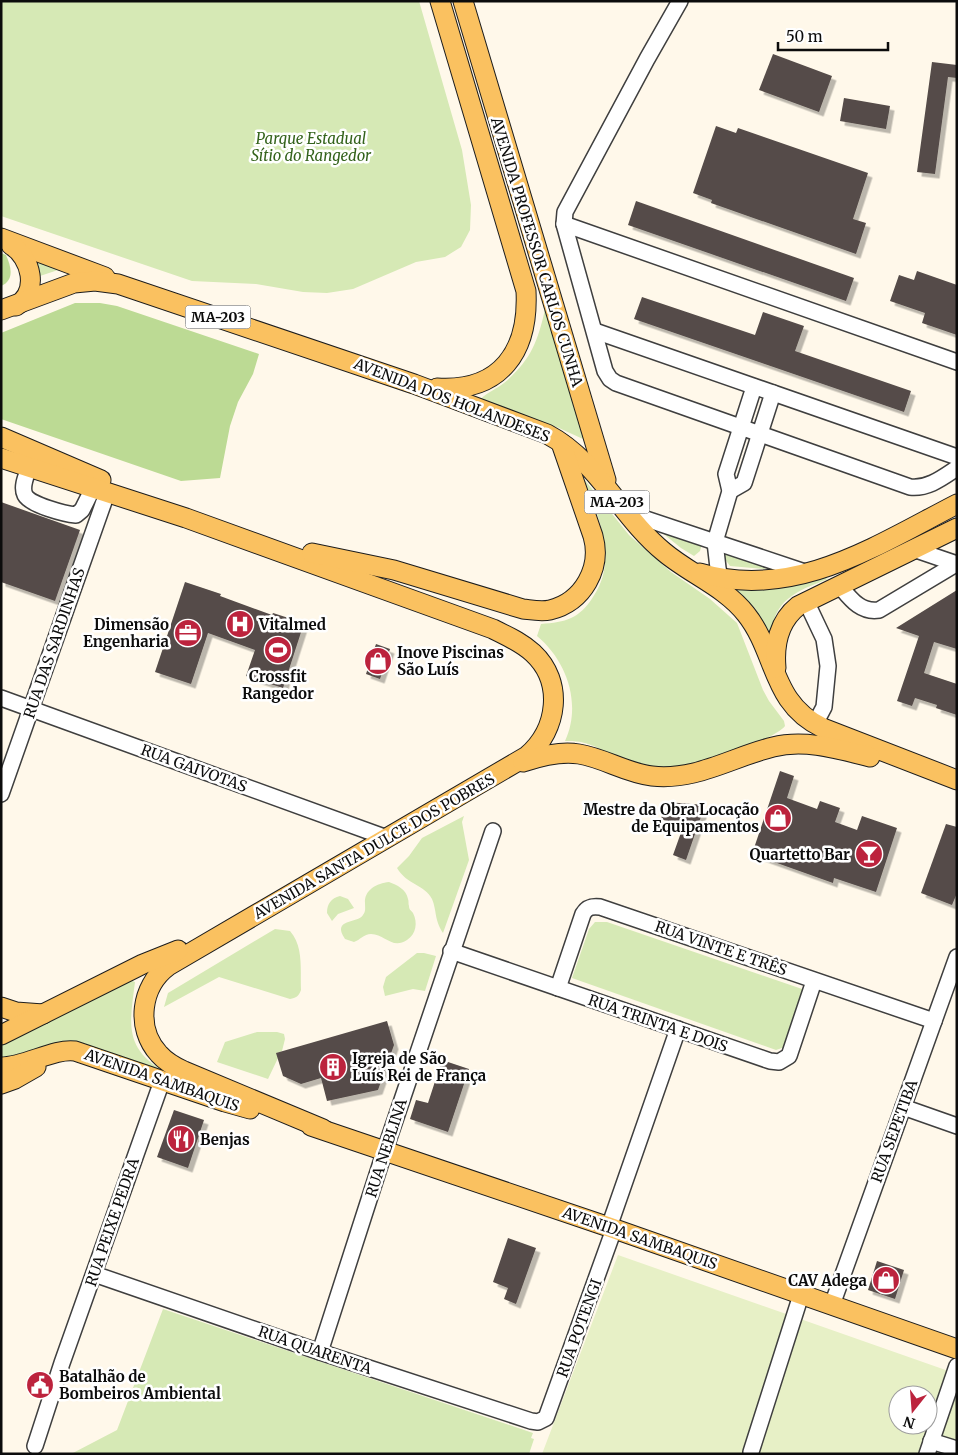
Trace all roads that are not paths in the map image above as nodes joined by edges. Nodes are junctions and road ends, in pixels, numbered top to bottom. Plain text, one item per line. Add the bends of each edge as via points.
1 (440, 1) edge
2 (463, 1) edge
3 (680, 1) edge
4 (564, 224) junction
5 (1, 239) edge
6 (132, 288) junction
7 (21, 303) junction
8 (1, 310) edge
9 (1, 314) edge
10 (595, 331) junction
11 (957, 362) edge
12 (414, 384) junction
13 (754, 387) junction
14 (773, 393) junction
15 (741, 427) junction
16 (760, 434) junction
17 (1, 437) edge
18 (561, 442) junction
19 (957, 457) edge
20 (1, 458) edge
21 (29, 468) junction
22 (957, 468) edge
23 (100, 490) junction
24 (730, 491) junction
25 (957, 504) edge
26 (621, 507) junction
27 (186, 518) junction
28 (957, 528) edge
29 (252, 542) junction
30 (715, 542) junction
31 (913, 549) junction
32 (956, 564) edge
33 (809, 573) junction
34 (722, 586) junction
35 (839, 586) junction
36 (806, 601) junction
37 (776, 674) junction
38 (1, 698) edge
39 (30, 708) junction
40 (815, 724) junction
41 (516, 764) junction
42 (952, 778) edge
43 (1, 794) edge
44 (493, 831) dead end
45 (387, 838) junction
46 (233, 927) junction
47 (451, 951) junction
48 (957, 957) edge
49 (153, 981) joint
50 (814, 981) junction
51 (558, 988) junction
52 (1, 1007) edge
53 (44, 1014) junction
54 (934, 1021) junction
55 (678, 1029) junction
56 (1, 1035) edge
57 (60, 1052) junction
58 (1, 1067) edge
59 (162, 1081) junction
60 (1, 1084) edge
61 (903, 1107) junction
62 (957, 1126) edge
63 (323, 1129) junction
64 (385, 1150) junction
65 (612, 1228) junction
66 (94, 1274) junction
67 (801, 1295) junction
68 (832, 1305) junction
69 (957, 1349) edge
70 (320, 1352) junction
71 (957, 1366) edge
72 (952, 1399) edge
73 (538, 1422) joint
74 (35, 1446) dead end
75 (929, 1448) edge
76 (957, 1450) edge
77 (752, 1453) edge

1 - 12 main road, AVENIDA PROFESSOR CARLOS CUNHA via 526,291 526,310 523,331 514,354 489,378 451,388
2 - 26 main road, AVENIDA PROFESSOR CARLOS CUNHA via 602,472
3 - 4 street via 565,212
4 - 10 street
4 - 11 street
5 - 6 main road
5 - 7 main road via 17,248 29,266 29,286
6 - 7 main road, AVENIDA DOS HOLANDESES / MA-203 via 84,281
6 - 12 main road, AVENIDA DOS HOLANDESES / MA-203
7 - 8 main road, AVENIDA DOS HOLANDESES / MA-203
7 - 9 main road
10 - 13 street
10 - 15 street via 605,371 616,383
12 - 18 main road, AVENIDA DOS HOLANDESES / MA-203 via 538,430
13 - 14 street
13 - 15 street
14 - 16 street
14 - 19 street
15 - 16 street
15 - 24 street via 726,474
16 - 22 street via 910,488 929,486
16 - 24 street via 744,483
17 - 27 main road
18 - 26 main road, AVENIDA DOS HOLANDESES / MA-203 via 589,466
18 - 29 main road via 596,552 592,574 583,589 569,602 556,608 543,611 514,607 394,570
20 - 21 main road
21 - 23 main road
21 - 23 street via 24,486 30,501 66,514 76,515
23 - 27 main road
23 - 39 street, RUA DAS SARDINHAS
24 - 30 street
25 - 33 main road via 836,564
26 - 30 street
26 - 34 main road, AVENIDA DOS HOLANDESES / MA-203 via 642,532 681,565
27 - 29 main road
28 - 31 main road
29 - 41 main road via 493,629 532,652 550,679 554,709 541,741
30 - 33 street
30 - 34 street
31 - 32 street
31 - 35 main road
32 - 35 street via 879,610 861,608
33 - 34 main road
34 - 37 main road via 752,621
35 - 36 main road
36 - 37 main road via 791,611 781,628 776,649
36 - 40 street via 824,639 828,666 824,707
37 - 40 main road via 792,704
38 - 39 street, RUA GAIVOTAS
39 - 43 street, RUA DAS SARDINHAS
39 - 45 street, RUA GAIVOTAS
40 - 42 main road
41 - 42 main road via 549,755 578,754 642,774 674,776 711,769 773,747 796,744 827,747
41 - 45 main road, AVENIDA SANTA DULCE DOS POBRES
44 - 47 street, RUA NEBLINA
45 - 46 main road, AVENIDA SANTA DULCE DOS POBRES
46 - 49 main road, AVENIDA SANTA DULCE DOS POBRES via 160,971
46 - 53 main road, AVENIDA SANTA DULCE DOS POBRES via 143,964
47 - 51 street, RUA TRINTA E DOIS
47 - 64 street, RUA NEBLINA
48 - 54 street, RUA SEPETIBA
49 - 63 main road, AVENIDA SAMBAQUIS via 144,1008 145,1027 153,1048 165,1060 192,1075
50 - 51 street, RUA VINTE E TRÊS via 594,906 583,914
50 - 54 street, RUA VINTE E TRÊS
50 - 55 street, RUA TRINTA E DOIS via 789,1056 779,1062
51 - 55 street, RUA TRINTA E DOIS
52 - 53 main road
53 - 56 main road, AVENIDA SANTA DULCE DOS POBRES
54 - 61 street, RUA SEPETIBA
55 - 65 street, RUA POTENGI
57 - 58 main road, AVENIDA SAMBAQUIS via 17,1066
57 - 59 main road, AVENIDA SAMBAQUIS via 79,1052
57 - 60 main road
59 - 63 main road, AVENIDA SAMBAQUIS
59 - 66 street, RUA PEIXE PEDRA
61 - 62 street
61 - 68 street, RUA SEPETIBA
63 - 64 main road, AVENIDA SAMBAQUIS
64 - 65 main road, AVENIDA SAMBAQUIS
64 - 70 street, RUA NEBLINA
65 - 67 main road, AVENIDA SAMBAQUIS
65 - 73 street, RUA POTENGI via 546,1418
66 - 70 street, RUA QUARENTA
66 - 74 street, RUA PEIXE PEDRA
67 - 68 main road, AVENIDA SAMBAQUIS
67 - 77 street
68 - 69 main road, AVENIDA SAMBAQUIS
70 - 73 street, RUA QUARENTA
71 - 72 street
72 - 75 street
75 - 76 street

